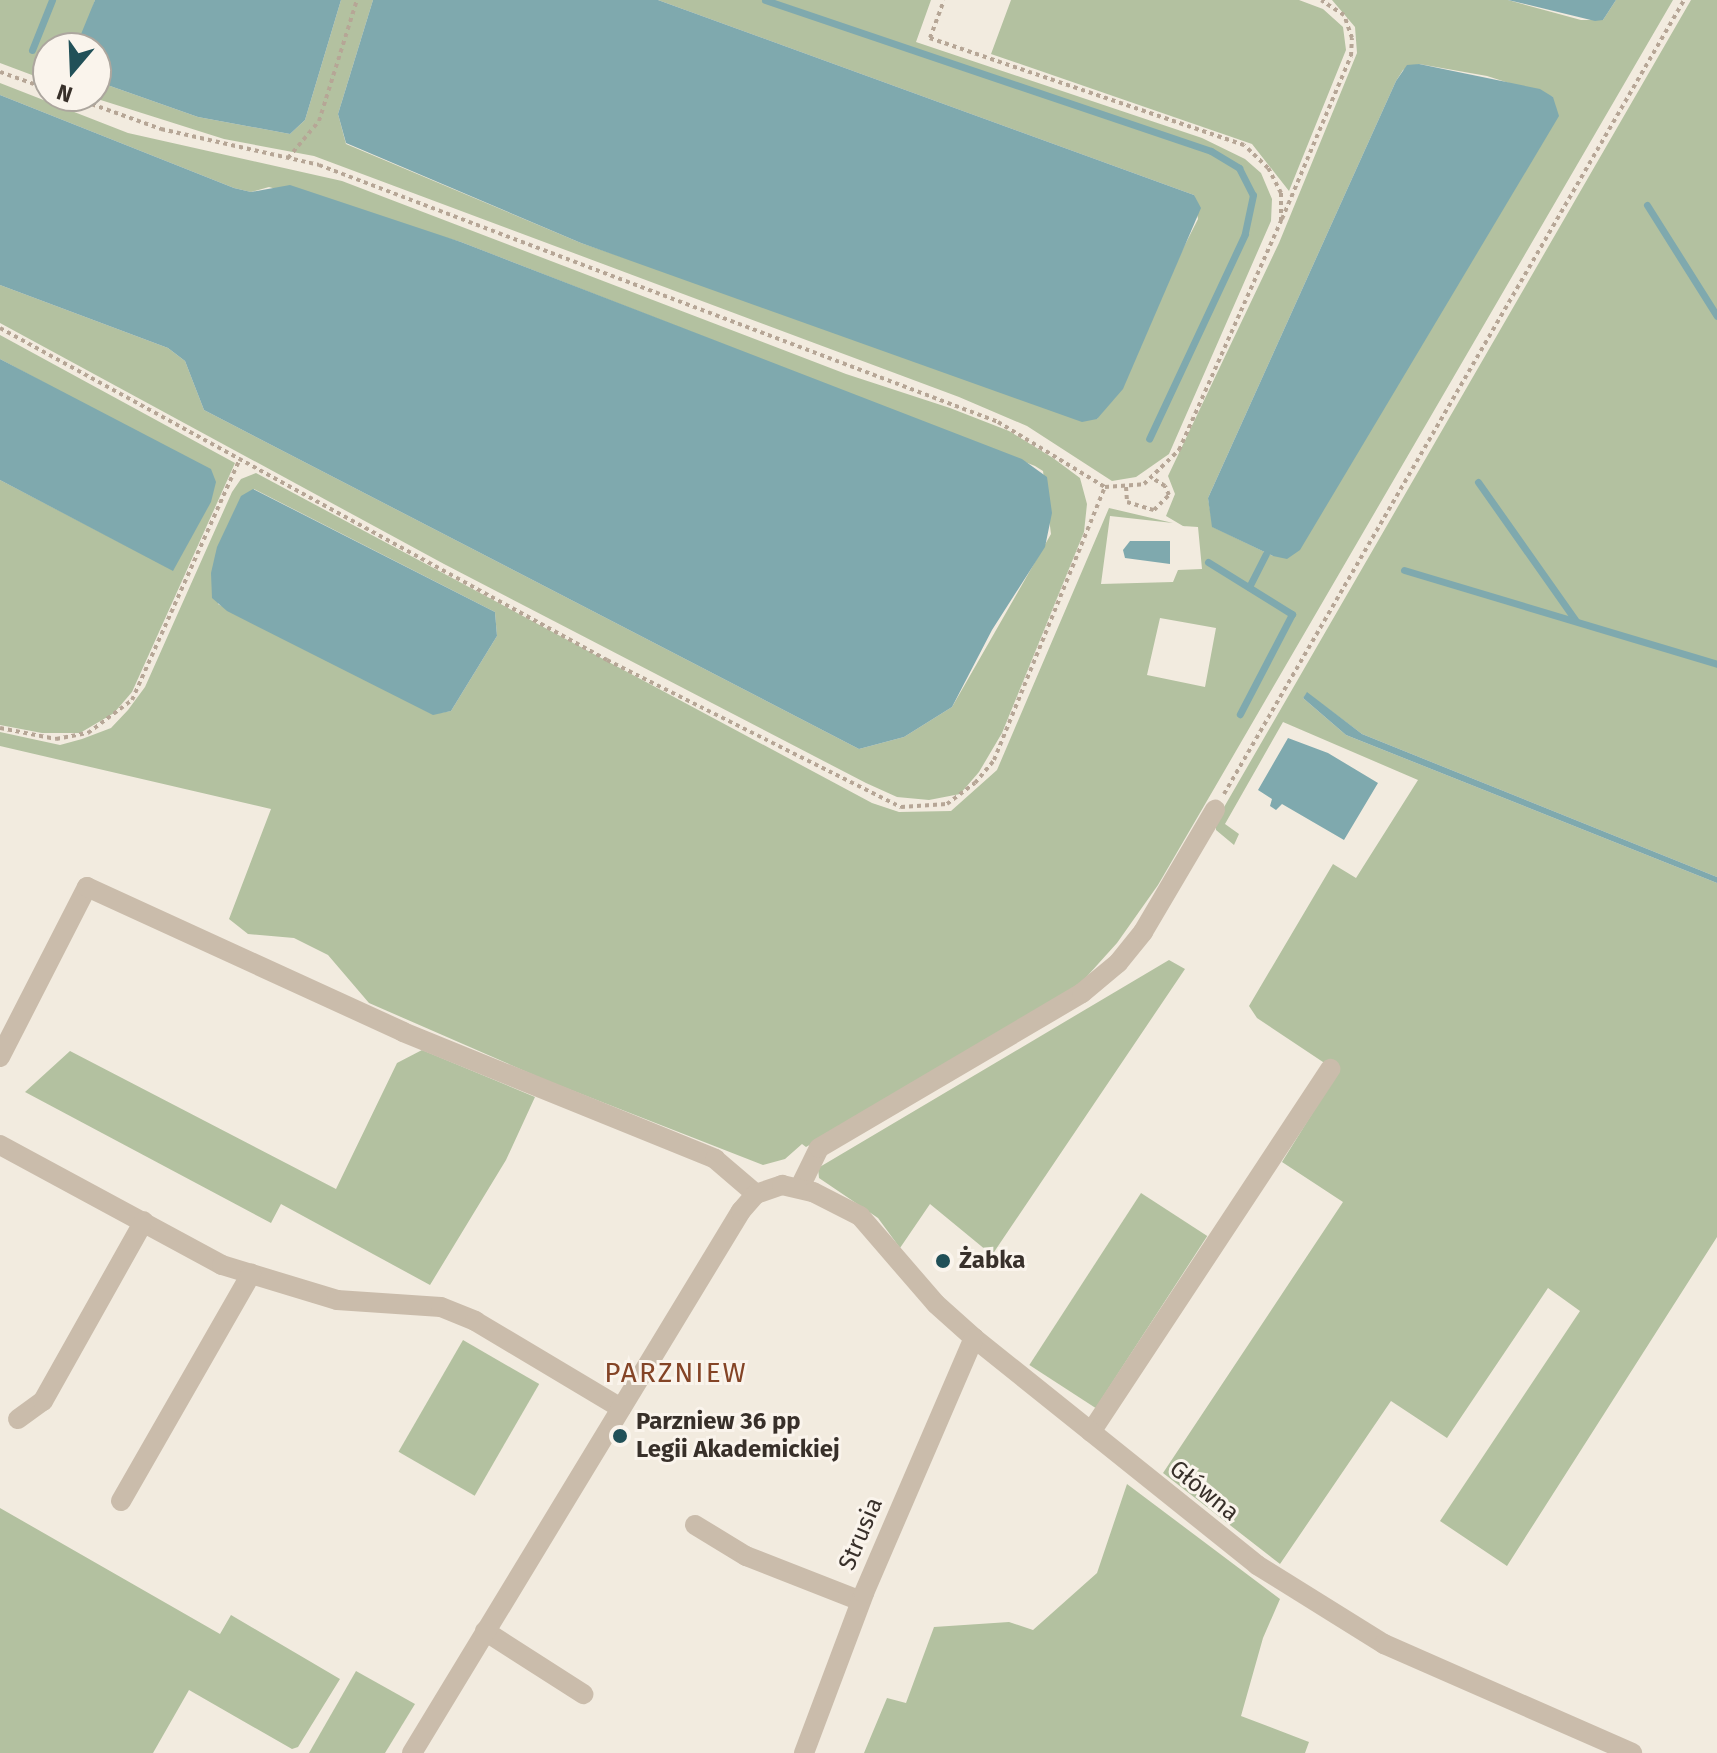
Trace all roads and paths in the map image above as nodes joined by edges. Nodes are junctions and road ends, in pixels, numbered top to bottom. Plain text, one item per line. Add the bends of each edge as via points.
1 (357, 0) edge
2 (944, 0) edge
3 (1321, 0) edge
4 (1684, 0) edge
5 (0, 72) edge
6 (32, 83) edge
7 (112, 111) edge
8 (288, 158) junction
9 (1281, 221) junction
10 (0, 328) edge
11 (239, 461) junction
12 (1152, 478) junction
13 (1105, 487) junction
14 (1126, 487) junction
15 (0, 728) edge
16 (1215, 810) joint
17 (0, 1057) edge
18 (1330, 1069) dead end
19 (0, 1145) edge
20 (800, 1187) junction
21 (756, 1194) junction
22 (144, 1221) junction
23 (251, 1274) junction
24 (974, 1338) junction
25 (621, 1408) junction
26 (18, 1419) dead end
27 (1091, 1432) junction
28 (121, 1501) dead end
29 (695, 1525) dead end
30 (861, 1601) junction
31 (485, 1631) junction
32 (583, 1694) dead end
33 (412, 1753) edge
34 (804, 1753) edge
35 (1632, 1753) edge

1 - 8 path via 319,121
2 - 9 path via 930,38 1244,145 1268,168 1281,193
3 - 9 path via 1344,15 1352,38 1351,56
4 - 16 path via 1286,679
5 - 6 path
7 - 8 path via 161,129
8 - 13 path via 998,422
9 - 12 path via 1179,450
10 - 11 path
11 - 13 path via 786,752 901,807 931,809 961,795 994,760
11 - 15 path via 132,700 88,733 56,739
12 - 14 path
12 - 14 path via 1169,495 1154,510 1127,502
13 - 14 path
16 - 20 street via 1143,932 1118,963 1082,993 819,1148
17 - 21 street via 87,887 403,1032 715,1159
18 - 27 street
19 - 22 street
20 - 21 street via 782,1185
20 - 24 street, Główna via 866,1222 932,1300
21 - 25 street
22 - 23 street via 222,1265
22 - 26 street via 43,1401
23 - 25 street via 337,1300 441,1307 475,1321
23 - 28 street
24 - 27 street, Główna
24 - 30 street, Strusia
25 - 31 street
27 - 35 street, Główna via 1257,1565 1374,1638
29 - 30 street via 746,1556
30 - 34 street, Strusia
31 - 32 street
31 - 33 street

